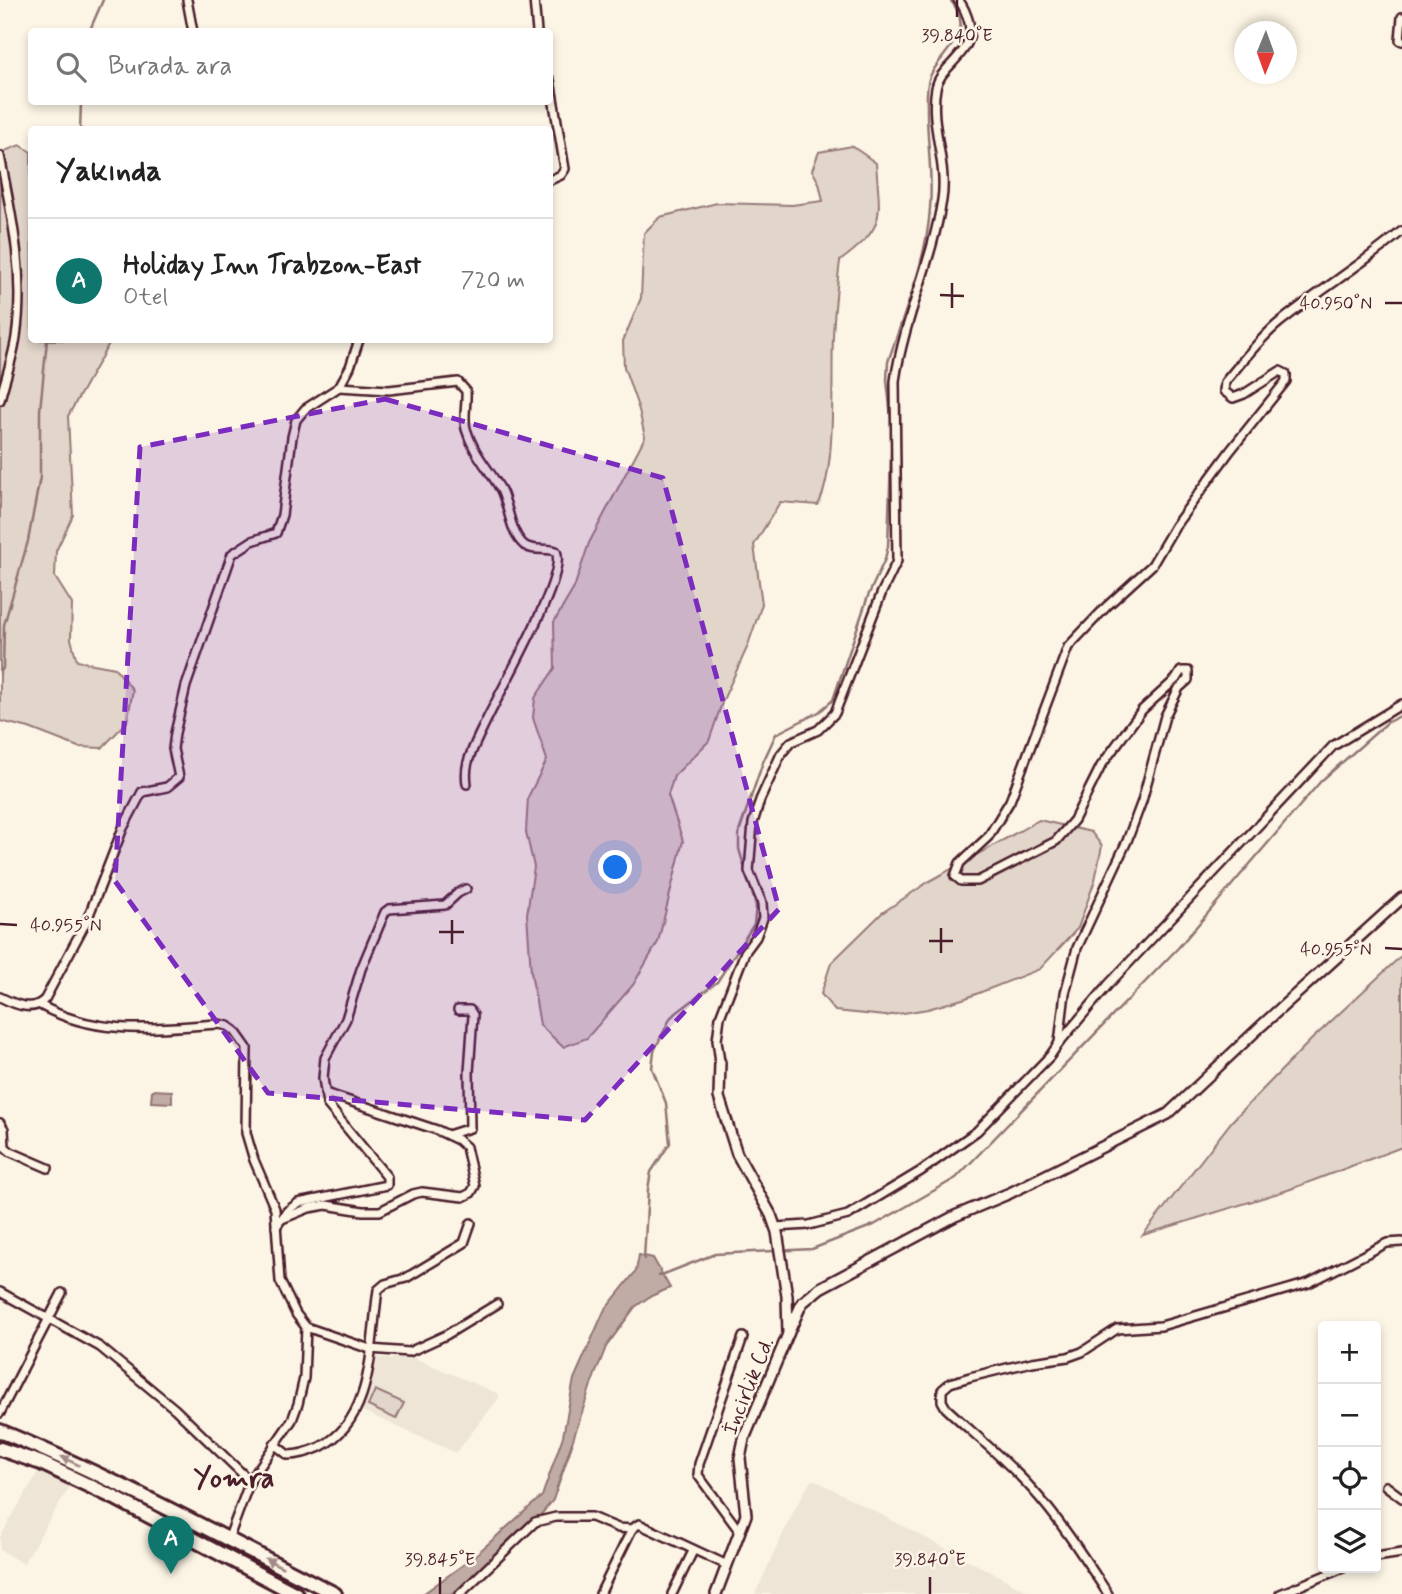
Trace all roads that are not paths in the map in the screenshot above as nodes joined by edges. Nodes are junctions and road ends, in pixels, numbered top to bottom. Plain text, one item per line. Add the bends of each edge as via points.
1 (187, 0) edge
2 (534, 0) edge
3 (958, 0) edge
4 (1402, 17) edge
5 (192, 28) edge
6 (537, 28) edge
7 (1402, 41) edge
8 (553, 98) edge
9 (0, 156) edge
10 (553, 179) edge
11 (1402, 231) edge
12 (358, 343) edge
13 (339, 387) junction
14 (0, 400) edge
15 (1402, 704) edge
16 (467, 784) dead end
17 (466, 889) dead end
18 (1402, 898) edge
19 (0, 997) edge
20 (40, 1005) junction
21 (457, 1010) dead end
22 (1059, 1043) junction
23 (720, 1062) joint
24 (325, 1093) junction
25 (0, 1124) edge
26 (447, 1135) junction
27 (48, 1168) dead end
28 (282, 1219) junction
29 (471, 1223) dead end
30 (276, 1227) junction
31 (776, 1230) junction
32 (1402, 1242) edge
33 (0, 1292) edge
34 (62, 1293) dead end
35 (497, 1304) dead end
36 (49, 1318) junction
37 (306, 1326) junction
38 (788, 1334) junction
39 (743, 1337) dead end
40 (370, 1349) junction
41 (0, 1413) edge
42 (0, 1431) edge
43 (274, 1444) junction
44 (0, 1449) edge
45 (250, 1481) junction
46 (1386, 1486) dead end
47 (1402, 1498) edge
48 (632, 1529) junction
49 (740, 1532) junction
50 (228, 1540) junction
51 (693, 1551) junction
52 (1402, 1553) edge
53 (1381, 1556) edge
54 (727, 1565) junction
55 (1331, 1573) edge
56 (296, 1594) edge
57 (335, 1594) edge
58 (460, 1594) edge
59 (600, 1594) edge
60 (672, 1594) edge
61 (716, 1594) edge
62 (1108, 1594) edge
63 (1280, 1594) edge

1 - 5 street
2 - 6 street
3 - 23 street via 970,25 968,40 936,86 943,196 895,381 897,561 835,713 818,730 791,742 760,800 749,871 762,902 763,918 720,1017
4 - 7 street
8 - 10 street via 565,169
9 - 14 street via 20,271 16,339
11 - 22 street via 1278,324 1226,382 1224,391 1233,398 1280,371 1286,374 1286,381 1230,450 1152,565 1068,647 1010,801 988,837 956,871 961,881 978,881 1056,841 1074,820 1101,766 1142,710 1181,671 1188,671 1188,680 1165,716 1127,841 1077,948
12 - 13 street
13 - 16 street via 389,390 458,382 466,391 466,428 501,491 518,537 532,549 550,549 558,555 557,572 544,606 476,740 467,765
13 - 20 street via 296,420 276,533 232,554 184,698 173,749 179,777 167,787 142,792 87,920
15 - 22 street via 1334,746
17 - 24 street via 445,905 389,909 382,917 346,1019 325,1058
18 - 38 street via 1168,1114 955,1216 820,1288 802,1303
19 - 20 street via 24,1006
20 - 30 street via 63,1018 110,1027 219,1024 235,1031 247,1048 247,1133 275,1209
21 - 26 street via 470,1010 473,1015 470,1128
22 - 31 street via 976,1131 921,1171 848,1215
23 - 31 street, İncirlik Cd. via 719,1097 737,1154
24 - 26 street
24 - 28 street via 327,1104 387,1177 387,1185 298,1203
25 - 27 street via 10,1152
26 - 28 street via 466,1147 474,1186 471,1193 463,1197 422,1192 380,1211 326,1205
28 - 30 street
29 - 40 street via 464,1243 378,1290
30 - 37 street via 280,1281
31 - 38 street, İncirlik Cd.
32 - 62 street via 1387,1243 1309,1283 1161,1326 1117,1329 1068,1357 970,1377 942,1390 946,1408 1034,1491
33 - 36 street
34 - 36 street
35 - 40 street via 409,1352
36 - 41 street
36 - 45 street via 134,1375
37 - 40 street
37 - 43 street via 302,1390 292,1420
38 - 49 street, İncirlik Cd. via 744,1439 740,1458 746,1515
39 - 49 street via 698,1475
40 - 43 street via 361,1402 337,1436 298,1455 288,1455
50 -> 42 highway
43 - 45 street
44 - 56 highway via 41,1462 115,1498
45 - 50 street
46 - 47 street
48 - 51 street via 639,1524
48 - 58 street via 591,1517 535,1522
48 - 59 street
49 - 54 street, İncirlik Cd.
57 -> 50 highway
51 - 54 street
51 - 60 street
52 - 53 street
54 - 61 street, İncirlik Cd.
55 - 63 street

